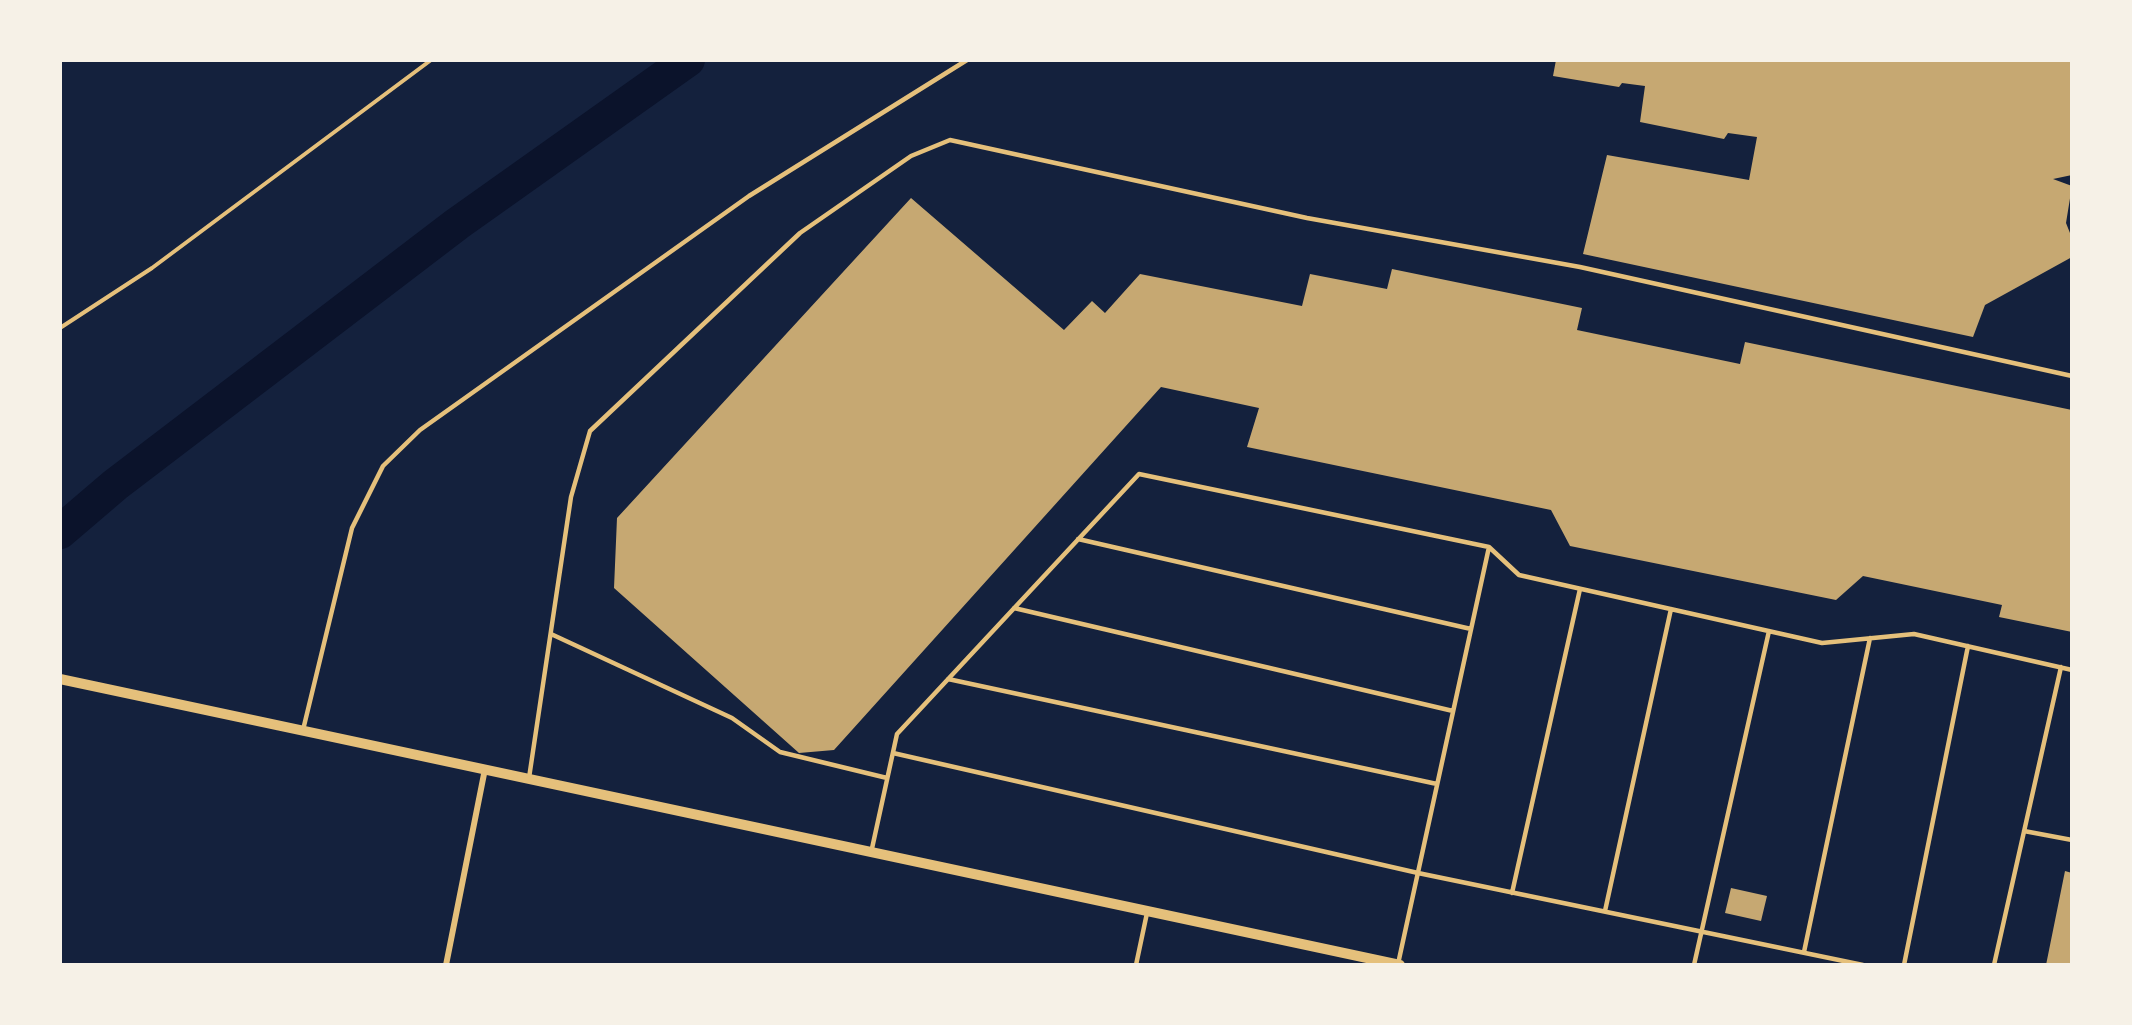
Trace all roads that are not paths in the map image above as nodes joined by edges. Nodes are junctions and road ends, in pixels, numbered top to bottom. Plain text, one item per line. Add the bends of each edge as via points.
1 (967, 60) edge
2 (2072, 376) edge
3 (1078, 539) junction
4 (1489, 547) junction
5 (1580, 589) junction
6 (1014, 608) junction
7 (1671, 609) junction
8 (1471, 629) junction
9 (1769, 631) junction
10 (550, 634) junction
11 (1870, 638) junction
12 (1968, 646) junction
13 (2061, 667) junction
14 (2072, 670) edge
15 (60, 679) edge
16 (948, 679) junction
17 (1453, 711) junction
18 (303, 730) junction
19 (893, 753) junction
20 (485, 769) junction
21 (887, 778) junction
22 (529, 779) junction
23 (1437, 784) junction
24 (2024, 831) junction
25 (2072, 840) edge
26 (870, 854) junction
27 (1418, 873) junction
28 (1512, 892) junction
29 (1605, 911) junction
30 (1148, 913) junction
31 (1702, 931) junction
32 (1804, 952) junction
33 (446, 965) edge
34 (1136, 965) edge
35 (1399, 965) edge
36 (1694, 965) edge
37 (1863, 965) edge
38 (1904, 965) edge
39 (1994, 965) edge

1 - 18 lane via 749,196 420,430 383,466 352,528
2 - 10 lane via 1580,267 1307,218 950,140 911,156 800,233 590,431 571,497
3 - 4 lane via 1139,474
3 - 6 lane
3 - 8 lane
4 - 5 lane via 1519,575
4 - 8 lane
5 - 7 lane
5 - 28 lane
6 - 16 lane
6 - 17 lane
7 - 9 lane
7 - 29 lane
8 - 17 lane
9 - 11 lane via 1822,643
9 - 31 lane
10 - 21 lane via 732,718 780,752
10 - 22 lane
11 - 12 lane via 1914,634
11 - 32 lane
12 - 13 lane
12 - 38 lane
13 - 14 lane
13 - 24 lane
15 - 18 street
16 - 19 lane via 897,734
16 - 23 lane
17 - 23 lane
18 - 20 street
19 - 21 lane
19 - 27 lane
20 - 22 street
20 - 33 street
21 - 26 lane
22 - 26 street
23 - 27 lane
24 - 25 lane
24 - 39 lane
26 - 30 street
27 - 28 lane
27 - 35 lane
28 - 29 lane
29 - 31 lane
30 - 34 lane
30 - 35 street
31 - 32 lane
31 - 36 lane
32 - 37 lane

